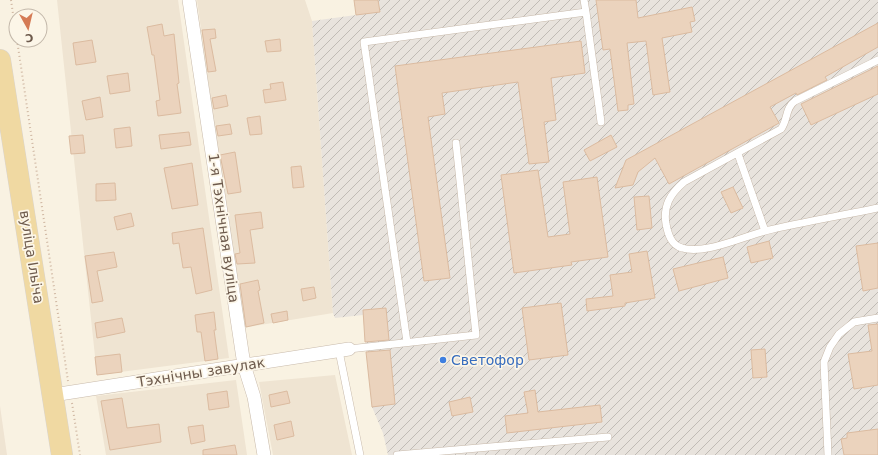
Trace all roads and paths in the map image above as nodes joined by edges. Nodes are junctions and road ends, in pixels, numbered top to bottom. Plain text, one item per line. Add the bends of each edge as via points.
1 (189, 0) edge
2 (584, 0) edge
3 (586, 12) junction
4 (18, 48) edge
5 (0, 60) edge
6 (878, 60) edge
7 (601, 122) dead end
8 (456, 143) dead end
9 (738, 154) junction
10 (878, 208) edge
11 (765, 232) junction
12 (878, 318) edge
13 (407, 342) junction
14 (344, 350) junction
15 (244, 365) junction
16 (61, 394) junction
17 (608, 437) dead end
18 (62, 455) edge
19 (80, 455) edge
20 (264, 455) edge
21 (360, 455) edge
22 (397, 455) edge
23 (828, 455) edge

1 - 15 street, 1-я Тэхнічная вуліца
2 - 3 lane
3 - 7 lane
3 - 13 lane via 364,42
4 - 16 path
5 - 16 main road, вуліца Ільіча
6 - 9 lane via 795,101 789,107 782,129
8 - 13 lane via 476,335
9 - 11 lane
9 - 11 lane via 684,182 674,191 666,203 669,237 680,248 701,249
10 - 11 lane
12 - 23 lane via 854,322 839,334 824,362
13 - 14 lane
14 - 15 street, Тэхнічны завулак
14 - 21 lane
15 - 16 street, Тэхнічны завулак
15 - 20 street, 1-я Тэхнічная вуліца via 254,397
16 - 18 main road, вуліца Ільіча
16 - 19 path
17 - 22 lane

